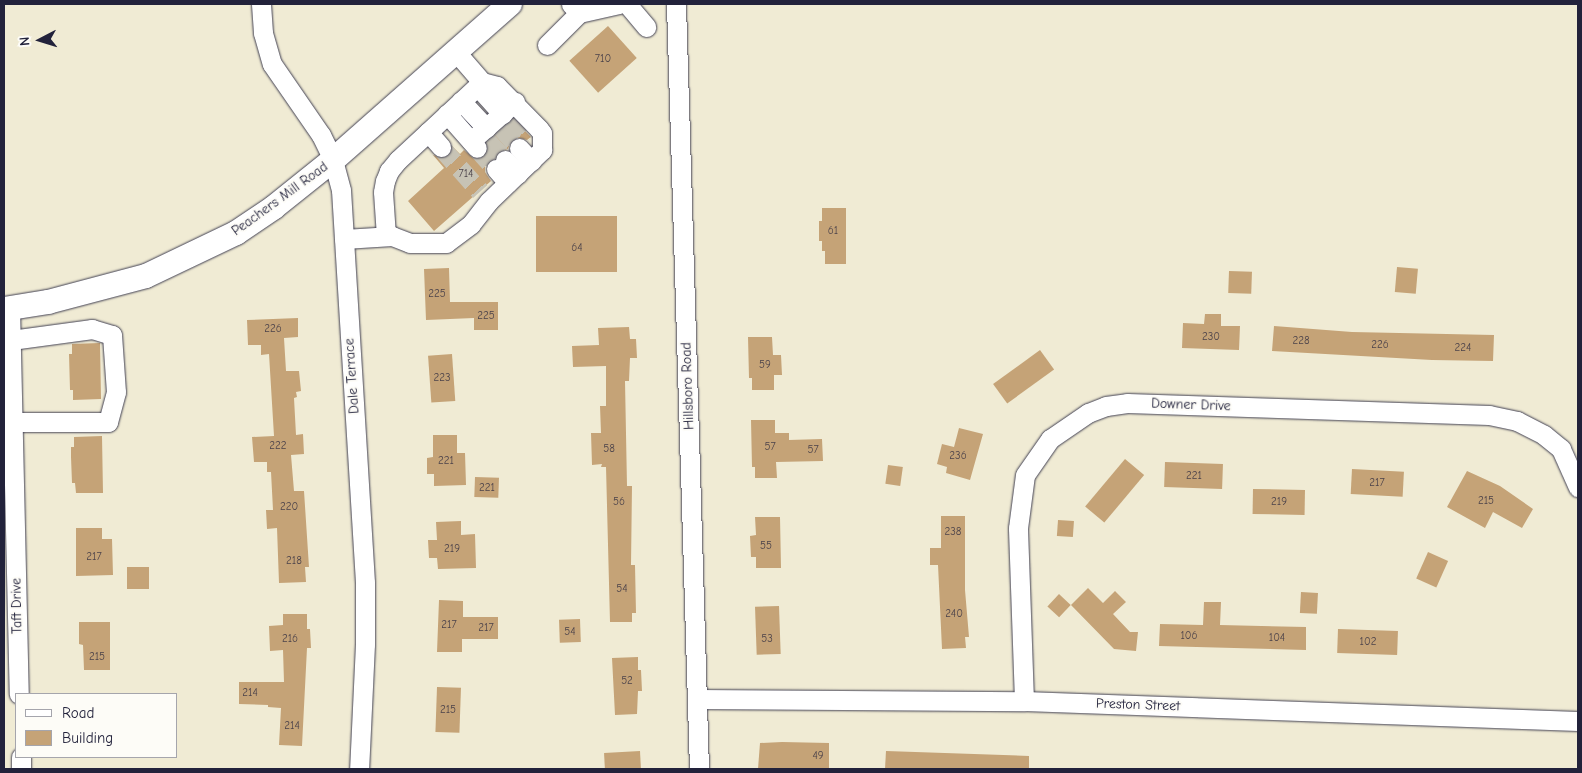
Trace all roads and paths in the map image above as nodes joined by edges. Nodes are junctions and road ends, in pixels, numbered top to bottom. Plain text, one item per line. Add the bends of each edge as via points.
1 (261, 4) edge
2 (510, 4) edge
3 (619, 4) edge
4 (627, 4) edge
5 (676, 4) edge
6 (575, 9) edge
7 (646, 27) dead end
8 (547, 45) dead end
9 (456, 52) junction
10 (479, 84) junction
11 (461, 101) junction
12 (447, 114) junction
13 (494, 126) junction
14 (428, 132) junction
15 (441, 147) tunnel mouth
16 (333, 160) junction
17 (386, 236) junction
18 (344, 239) junction
19 (7, 309) edge
20 (11, 340) junction
21 (13, 422) junction
22 (1578, 487) edge
23 (19, 693) edge
24 (697, 699) junction
25 (1024, 701) junction
26 (1578, 721) edge
27 (359, 769) edge
28 (699, 769) edge

1 - 16 street, Dale Terrace via 263,33 272,64
2 - 9 main road, Peachers Mill Road
3 - 6 street
4 - 7 street
5 - 24 street, Hillsboro Road
6 - 8 street
9 - 10 street
9 - 16 main road, Peachers Mill Road
10 - 11 street
10 - 13 street
11 - 12 street
11 - 13 street
12 - 13 street
12 - 14 street
13 - 17 street via 542,133 484,196 471,224 446,243 410,243
14 - 15 street
14 - 17 street via 398,160 385,181
16 - 18 street, Dale Terrace via 341,190
16 - 19 main road, Peachers Mill Road via 236,233 146,276 48,302
17 - 18 street
18 - 27 street, Dale Terrace via 365,583 366,644
19 - 20 street, Taft Drive
20 - 21 street, Taft Drive
20 - 21 street via 92,329 112,335 116,392 108,422
21 - 23 street, Taft Drive
22 - 25 street, Downer Drive via 1561,449 1544,435 1517,421 1489,415 1127,403 1088,412 1050,439 1025,475 1018,528
24 - 25 street, Preston Street
24 - 28 street, Hillsboro Road
25 - 26 street, Preston Street

